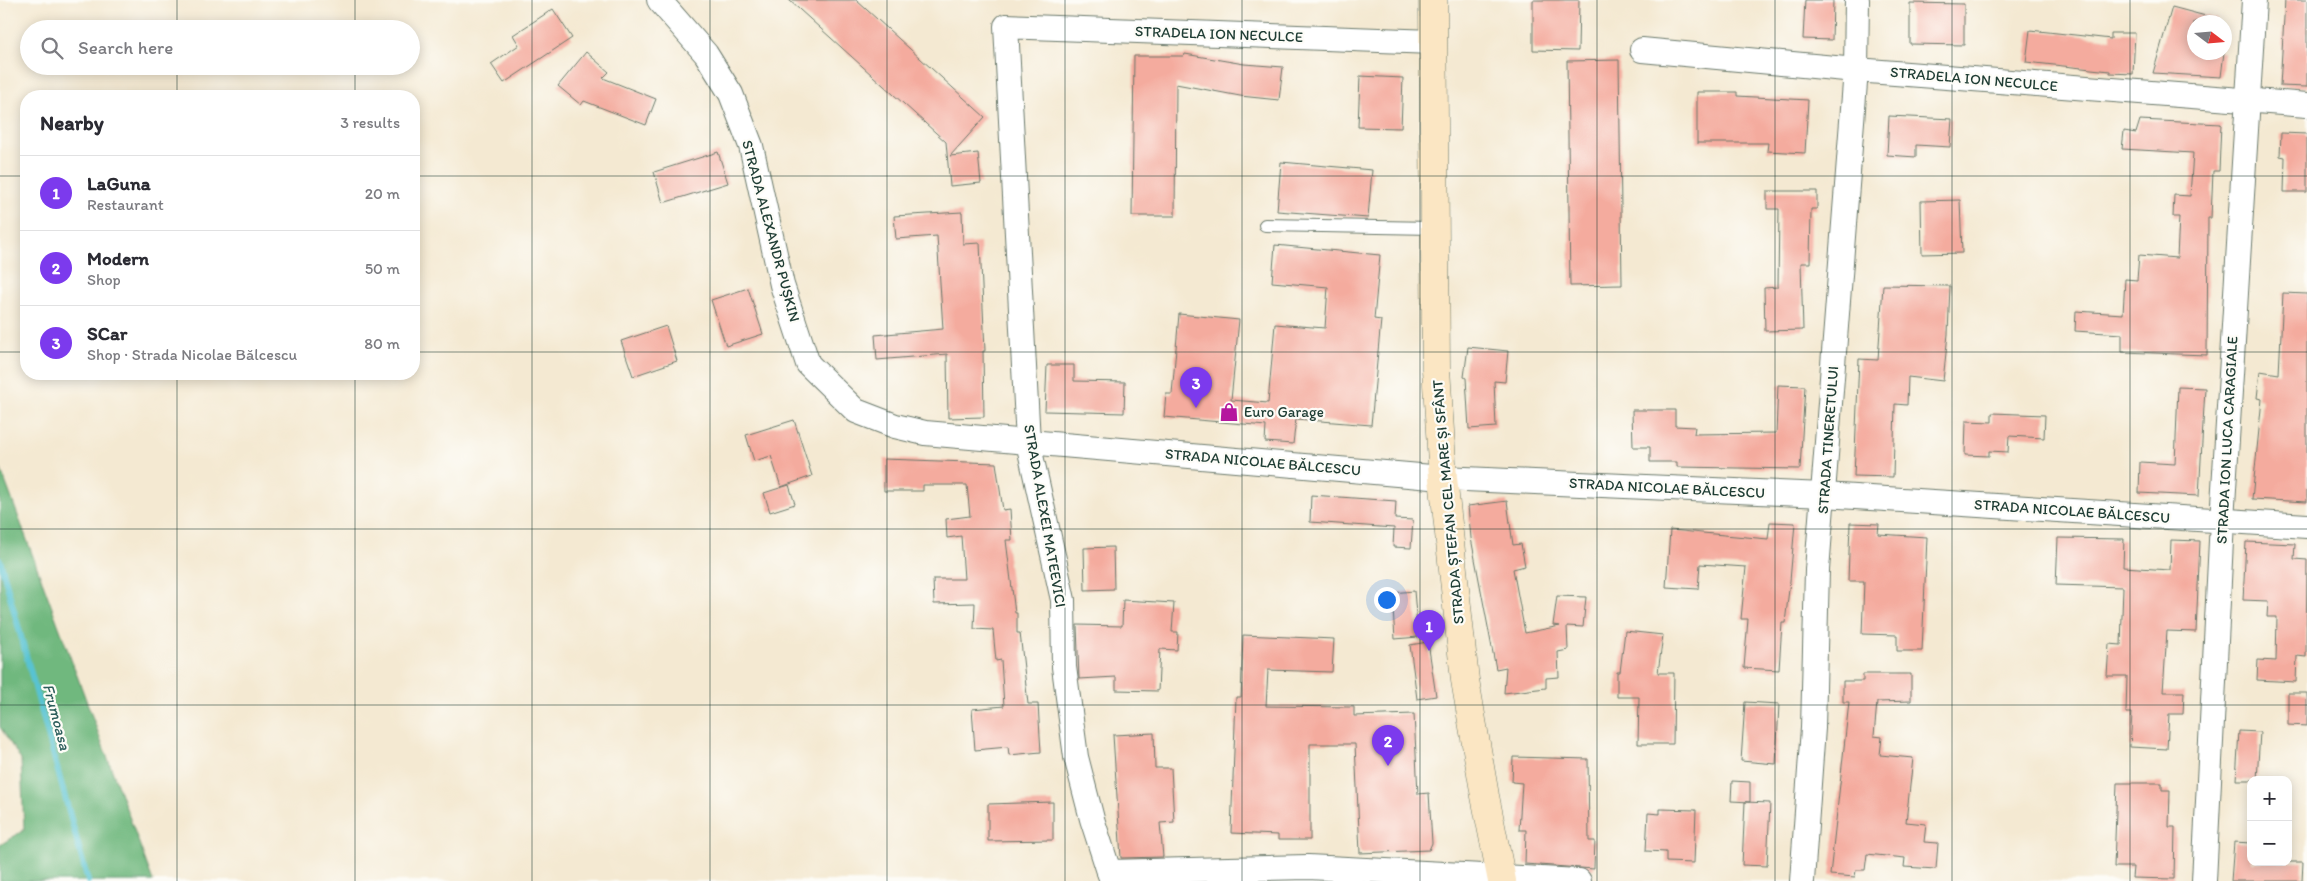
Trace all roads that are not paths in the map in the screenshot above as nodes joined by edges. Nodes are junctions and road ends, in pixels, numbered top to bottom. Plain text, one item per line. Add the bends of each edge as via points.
1 (659, 0) edge
2 (1433, 0) edge
3 (1857, 0) edge
4 (2254, 0) edge
5 (1006, 26) joint
6 (1433, 42) junction
7 (1642, 50) dead end
8 (1856, 70) junction
9 (2247, 101) junction
10 (2307, 105) edge
11 (1265, 225) dead end
12 (1434, 228) junction
13 (1028, 442) junction
14 (1443, 478) junction
15 (1824, 495) junction
16 (2222, 521) junction
17 (2307, 526) edge
18 (1110, 877) edge
19 (1501, 879) edge
20 (1579, 881) edge
21 (1802, 881) edge
22 (2204, 881) edge

1 - 13 street, STRADA ALEXANDR PUȘKIN via 706,54 731,94 751,146 782,284 808,364 856,411 895,426 925,433
2 - 6 main road, STRADA ȘTEFAN CEL MARE ȘI SFÂNT
3 - 8 street, STRADA TINERETULUI
4 - 9 street, STRADA ION LUCA CARAGIALE
5 - 6 street, STRADELA ION NECULCE
5 - 13 street, STRADA ALEXEI MATEEVICI
6 - 12 main road, STRADA ȘTEFAN CEL MARE ȘI SFÂNT
7 - 8 street, STRADELA ION NECULCE
8 - 9 street, STRADELA ION NECULCE
8 - 15 street, STRADA TINERETULUI
9 - 10 street, STRADELA ION NECULCE
9 - 16 street, STRADA ION LUCA CARAGIALE
11 - 12 lane
12 - 14 main road, STRADA ȘTEFAN CEL MARE ȘI SFÂNT via 1436,369
13 - 14 street, STRADA NICOLAE BĂLCESCU
13 - 18 street, STRADA ALEXEI MATEEVICI via 1063,600 1064,667 1076,756
14 - 15 street, STRADA NICOLAE BĂLCESCU
14 - 19 main road, STRADA ȘTEFAN CEL MARE ȘI SFÂNT via 1465,680
15 - 16 street, STRADA NICOLAE BĂLCESCU
15 - 21 street, STRADA TINERETULUI
16 - 17 street, STRADA NICOLAE BĂLCESCU
16 - 22 street, STRADA ION LUCA CARAGIALE
18 - 19 street via 1308,867
19 - 20 street

